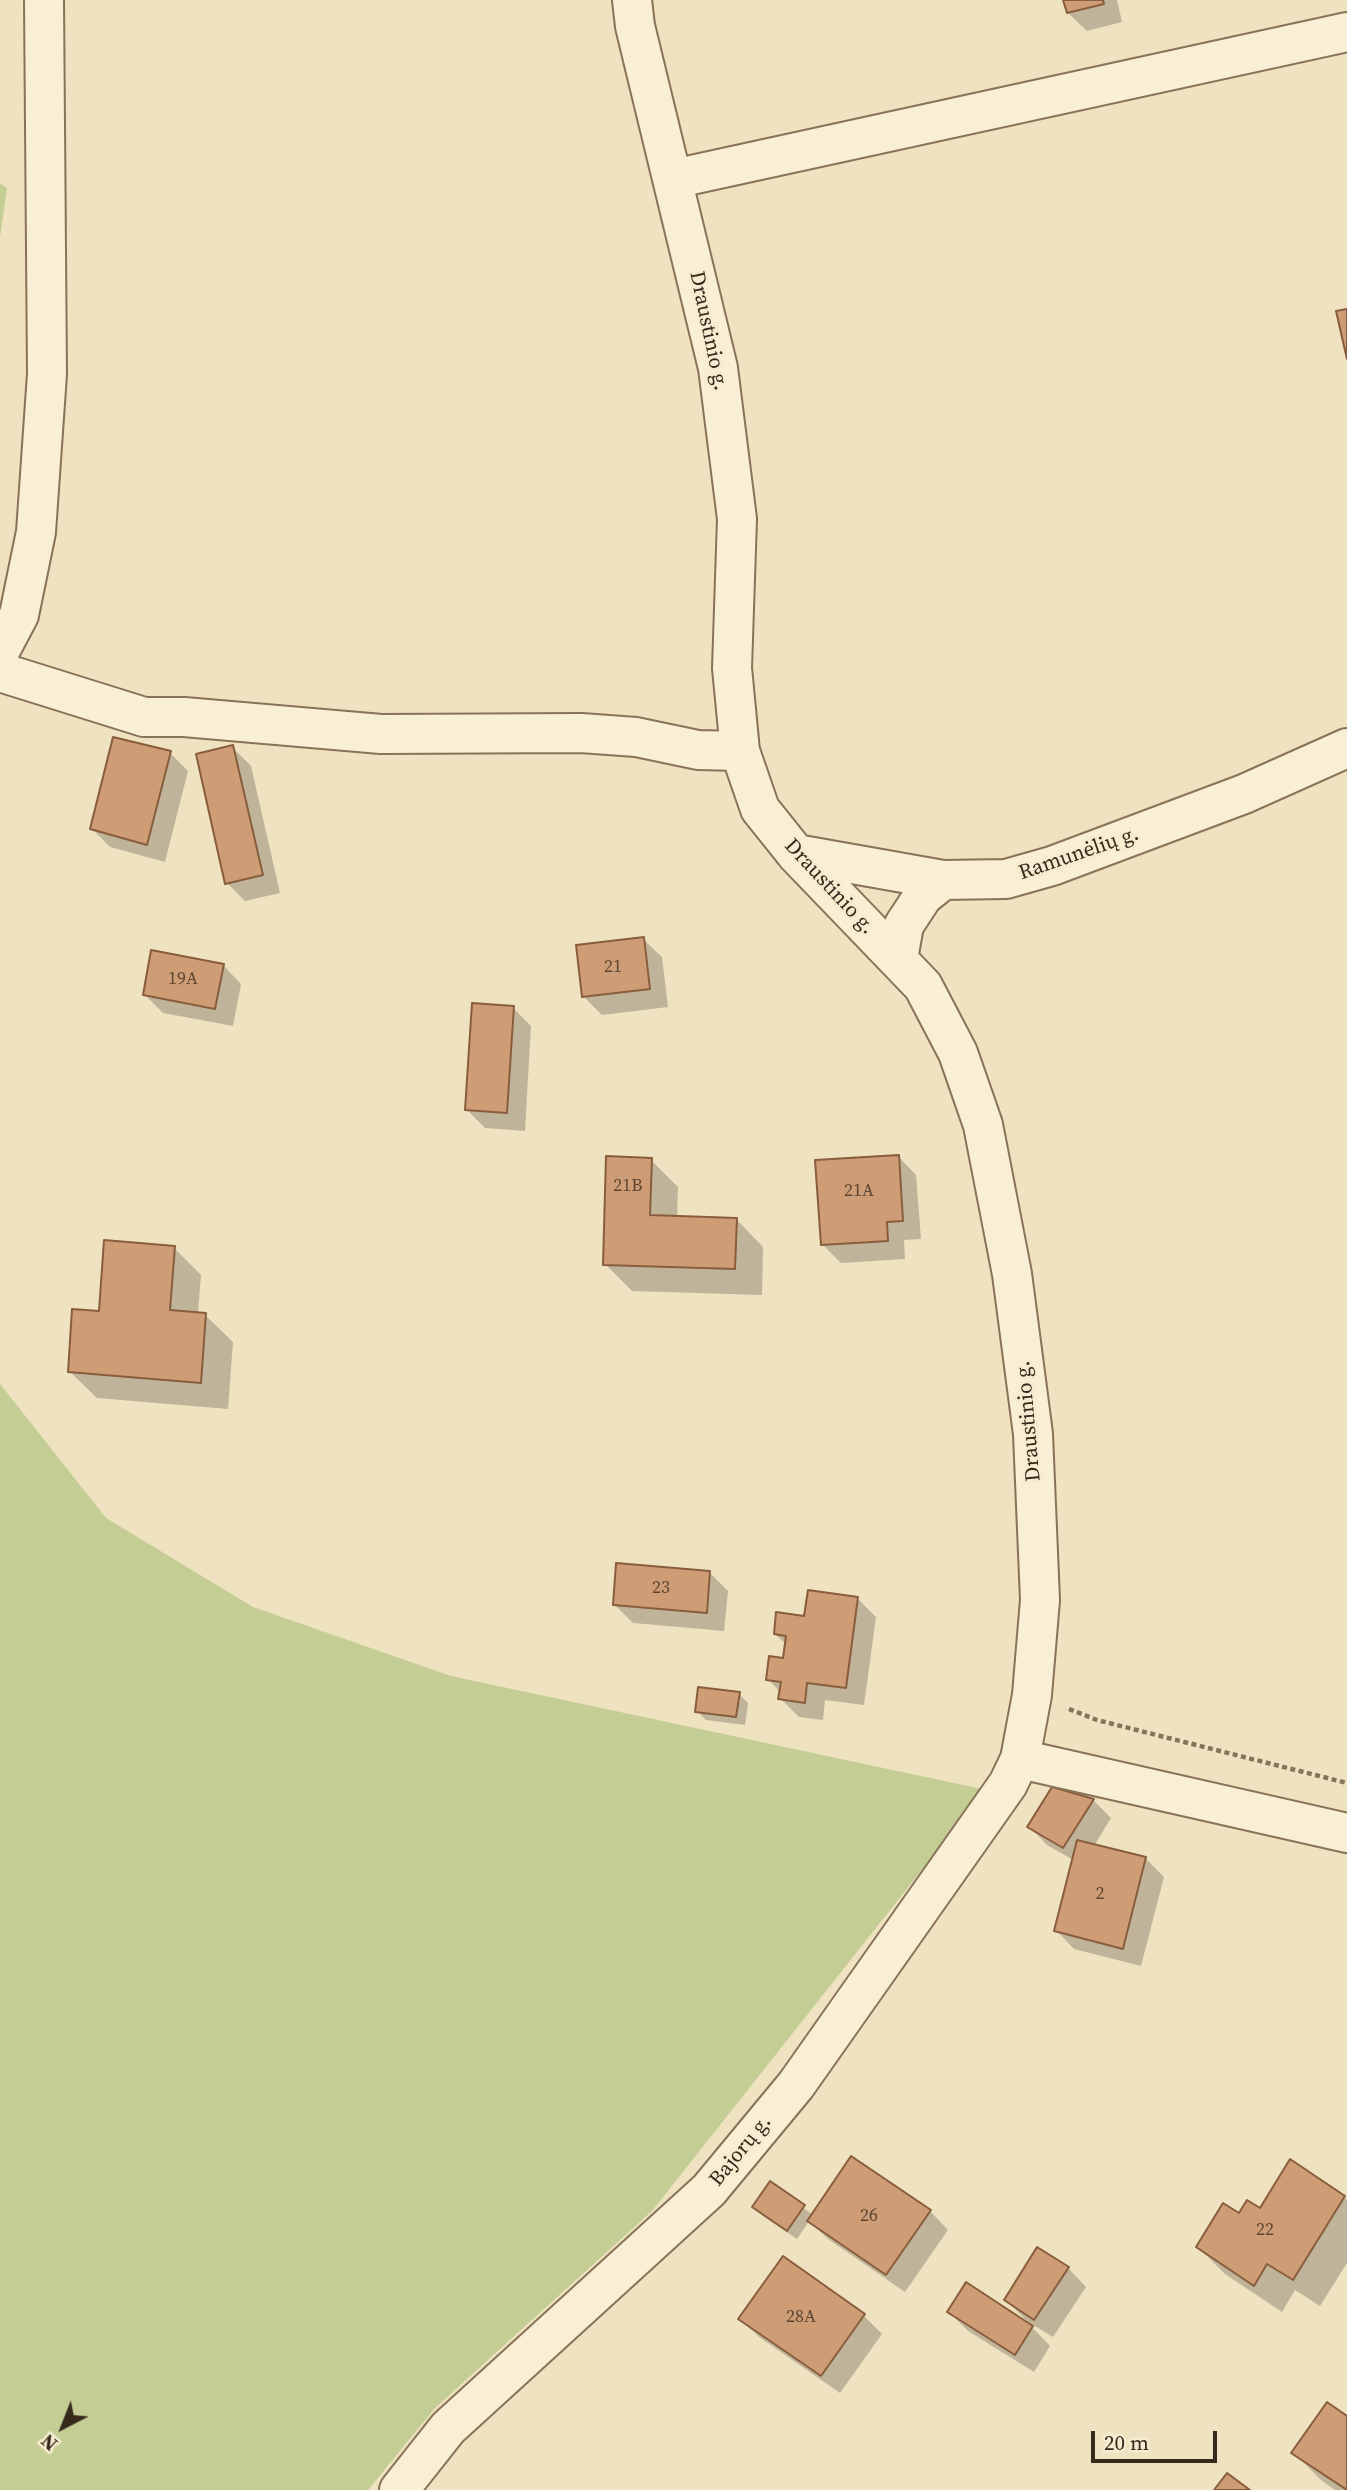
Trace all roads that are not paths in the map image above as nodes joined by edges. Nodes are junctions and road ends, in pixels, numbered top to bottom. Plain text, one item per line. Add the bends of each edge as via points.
1 (44, 0) edge
2 (632, 0) edge
3 (1347, 32) edge
4 (673, 179) junction
5 (0, 651) edge
6 (0, 673) edge
7 (1347, 748) edge
8 (740, 751) junction
9 (796, 854) junction
10 (943, 880) junction
11 (898, 959) junction
12 (1020, 1759) junction
13 (1347, 1833) edge
14 (399, 2490) edge

1 - 5 street via 47,374 36,532 19,615
2 - 4 street, Draustinio g.
3 - 4 street
4 - 8 street, Draustinio g. via 719,368 736,505 732,668
6 - 8 street via 144,717 381,734 581,733 636,737 698,750
7 - 10 street, Ramunėlių g. via 1244,794 1052,866 1006,879
8 - 9 street, Draustinio g. via 760,809
9 - 10 street, Ramunėlių g.
9 - 11 street, Draustinio g.
10 - 11 street via 923,896 904,925
11 - 12 street, Draustinio g. via 923,986 958,1053 983,1125 1012,1274 1034,1448 1040,1600 1032,1695
12 - 13 street
12 - 14 street, Bajorų g. via 990,1811 796,2085 709,2190 448,2428

